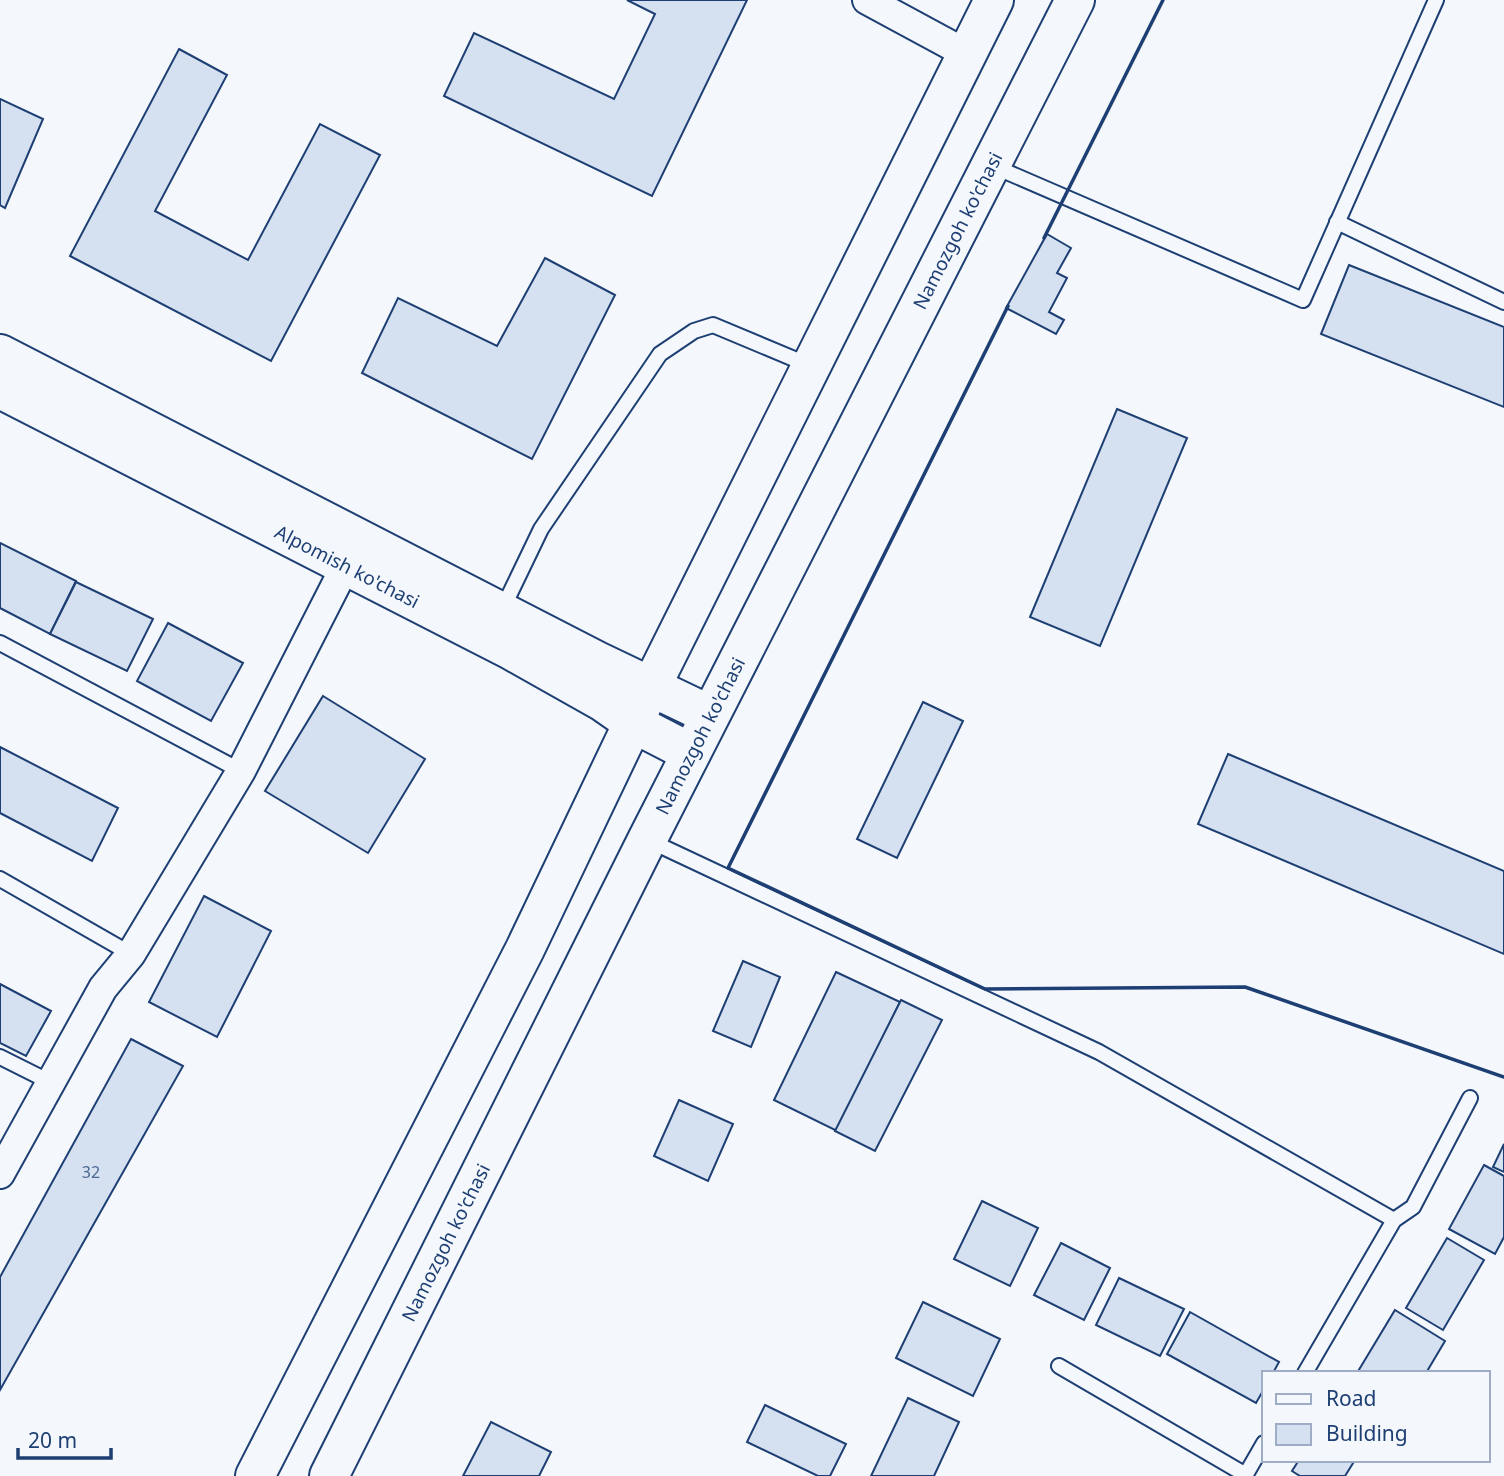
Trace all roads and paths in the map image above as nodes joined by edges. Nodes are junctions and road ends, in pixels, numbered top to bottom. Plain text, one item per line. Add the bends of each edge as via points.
1 (867, 0) edge
2 (994, 0) edge
3 (1075, 0) edge
4 (1436, 0) edge
5 (967, 54) junction
6 (992, 165) junction
7 (1337, 222) junction
8 (1504, 302) edge
9 (0, 354) edge
10 (813, 367) junction
11 (0, 389) edge
12 (345, 567) junction
13 (501, 611) junction
14 (0, 643) edge
15 (651, 688) junction
16 (710, 715) junction
17 (633, 723) junction
18 (691, 753) junction
19 (241, 771) junction
20 (647, 840) junction
21 (0, 879) edge
22 (131, 954) junction
23 (0, 1057) edge
24 (52, 1083) junction
25 (1470, 1098) dead end
26 (0, 1174) edge
27 (1394, 1220) junction
28 (1059, 1366) dead end
29 (1306, 1371) edge
30 (1262, 1446) edge
31 (1245, 1475) edge
32 (255, 1476) edge
33 (329, 1476) edge

1 - 5 street
2 - 5 main road
3 - 6 main road, Namozgoh ko'chasi
4 - 7 lane
5 - 10 main road
6 - 7 lane via 1303,300
6 - 16 main road, Namozgoh ko'chasi
7 - 8 lane
9 - 13 main road
10 - 13 lane via 713,325 694,331 660,355 541,528
10 - 15 main road
11 - 12 main road, Alpomish ko'chasi
12 - 17 main road, Alpomish ko'chasi via 509,649
12 - 19 street
13 - 15 main road
14 - 19 lane
15 - 16 main road
15 - 17 main road
16 - 18 main road, Namozgoh ko'chasi
17 - 18 main road, Alpomish ko'chasi
17 - 32 main road via 525,949
18 - 20 main road, Namozgoh ko'chasi
19 - 22 street
20 - 27 lane via 1099,1052
20 - 33 main road, Namozgoh ko'chasi
21 - 22 lane
22 - 24 street via 103,988
23 - 24 lane
24 - 26 street
25 - 27 lane via 1413,1207
27 - 29 lane
28 - 31 lane
30 - 31 lane

